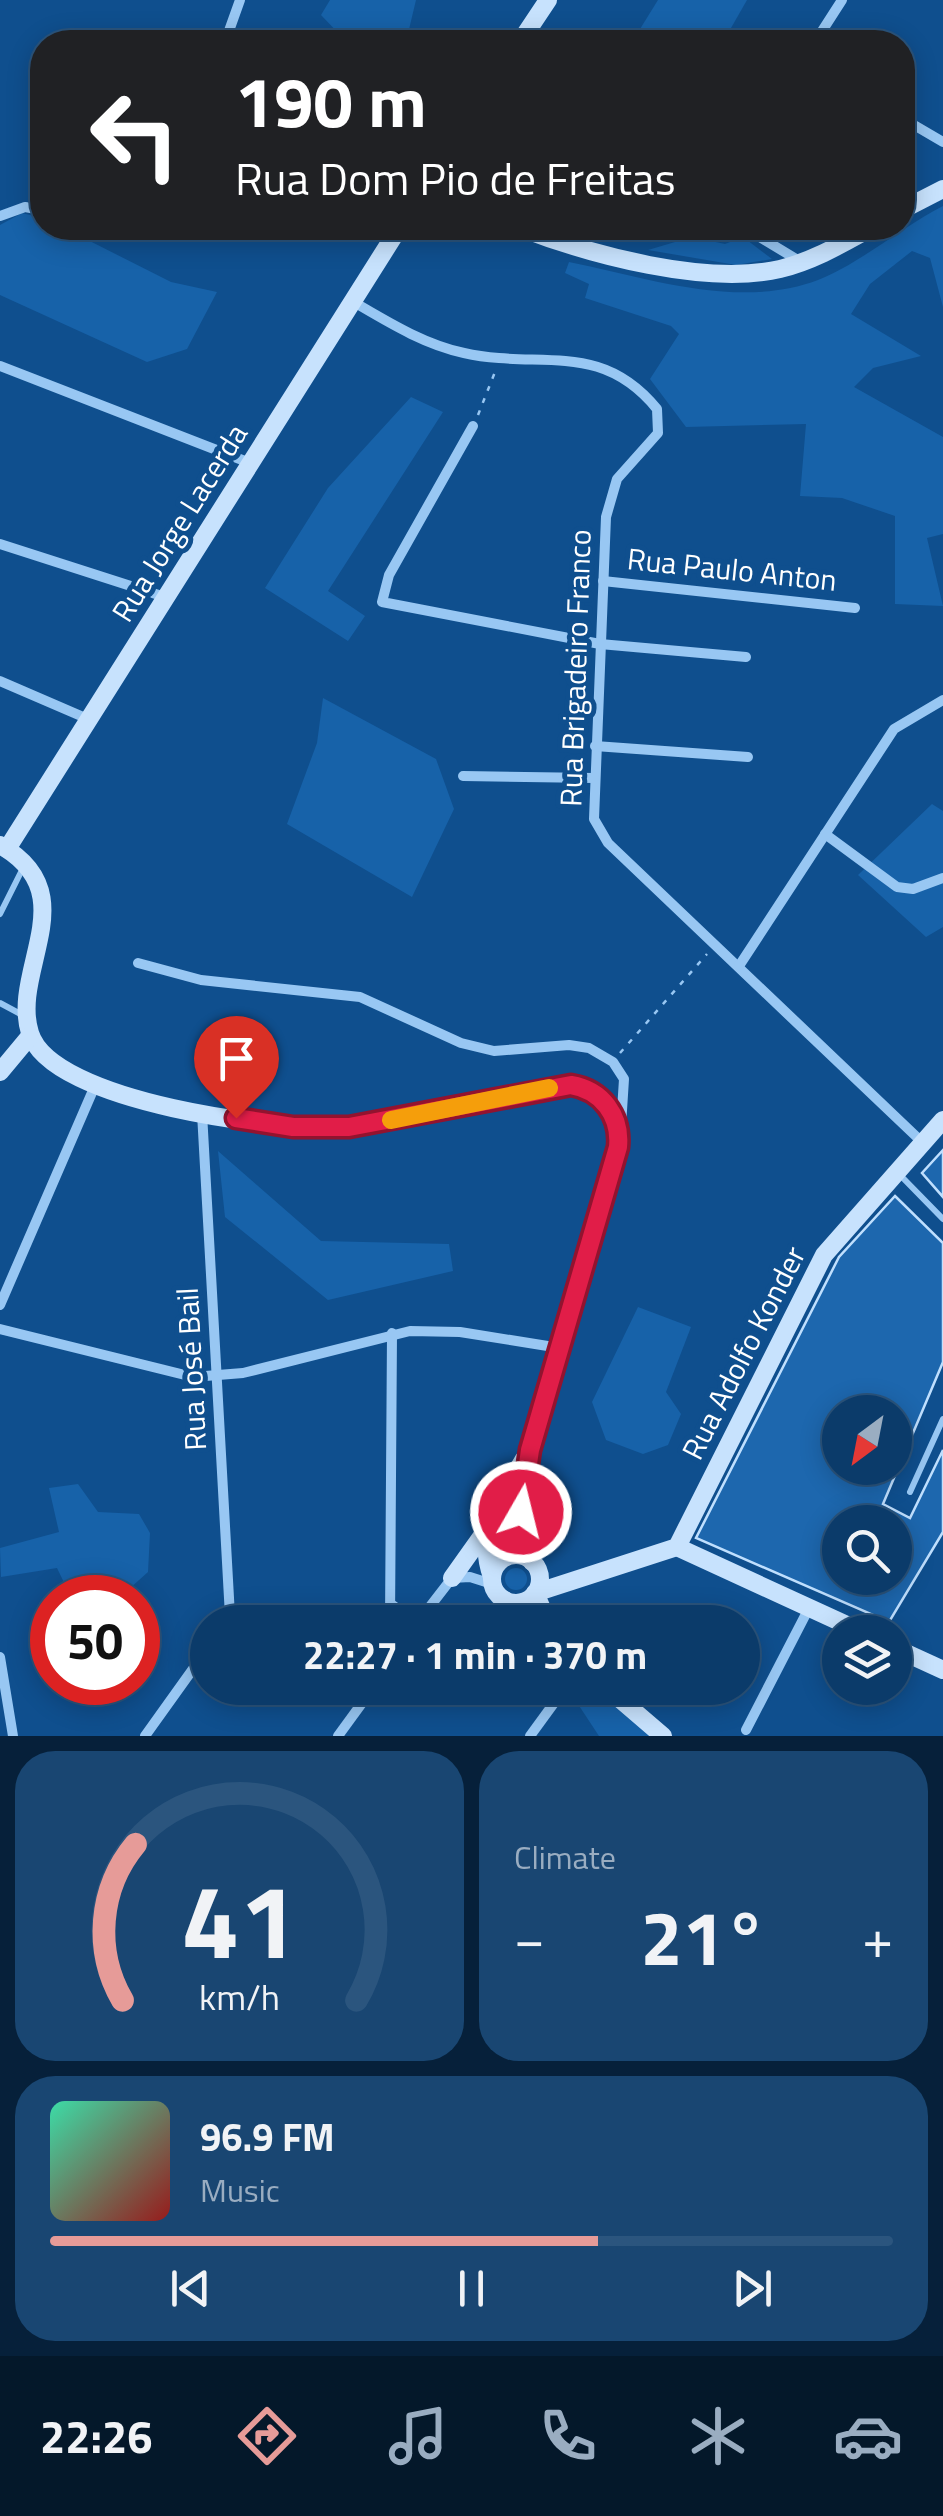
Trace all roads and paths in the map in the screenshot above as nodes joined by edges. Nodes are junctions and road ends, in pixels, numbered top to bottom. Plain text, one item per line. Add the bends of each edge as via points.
1 (548, 0) edge
2 (842, 0) edge
3 (236, 3) edge
4 (228, 30) edge
5 (528, 30) edge
6 (823, 30) edge
7 (915, 126) edge
8 (943, 142) edge
9 (943, 188) edge
10 (915, 203) edge
11 (30, 208) edge
12 (0, 216) edge
13 (392, 240) edge
14 (560, 240) edge
15 (764, 240) edge
16 (847, 240) edge
17 (802, 262) junction
18 (352, 301) junction
19 (500, 358) junction
20 (0, 366) edge
21 (473, 426) joint
22 (250, 464) junction
23 (0, 544) edge
24 (603, 582) junction
25 (165, 597) junction
26 (855, 608) dead end
27 (600, 644) junction
28 (746, 657) dead end
29 (0, 681) edge
30 (943, 700) edge
31 (88, 719) junction
32 (596, 746) junction
33 (748, 757) dead end
34 (462, 776) dead end
35 (594, 778) junction
36 (825, 834) junction
37 (3, 847) edge
38 (25, 865) junction
39 (943, 878) edge
40 (0, 914) edge
41 (715, 944) junction
42 (138, 963) dead end
43 (739, 966) junction
44 (0, 1003) edge
45 (27, 1017) junction
46 (30, 1036) junction
47 (4, 1061) edge
48 (613, 1062) junction
49 (94, 1088) junction
50 (202, 1112) junction
51 (943, 1120) edge
52 (620, 1132) junction
53 (922, 1142) junction
54 (896, 1170) junction
55 (943, 1219) edge
56 (0, 1305) edge
57 (0, 1329) edge
58 (392, 1333) junction
59 (560, 1348) junction
60 (218, 1376) junction
61 (943, 1420) edge
62 (530, 1450) junction
63 (910, 1492) dead end
64 (484, 1532) junction
65 (677, 1547) junction
66 (535, 1565) junction
67 (581, 1575) junction
68 (452, 1578) junction
69 (492, 1581) junction
70 (535, 1593) junction
71 (505, 1600) junction
72 (390, 1603) joint
73 (229, 1605) edge
74 (393, 1605) edge
75 (431, 1605) edge
76 (511, 1605) edge
77 (540, 1605) edge
78 (809, 1608) junction
79 (824, 1615) edge
80 (912, 1656) edge
81 (0, 1658) edge
82 (943, 1670) edge
83 (190, 1673) edge
84 (2, 1678) edge
85 (361, 1705) edge
86 (553, 1705) edge
87 (627, 1705) edge
88 (746, 1730) dead end
89 (14, 1736) edge
90 (145, 1736) edge
91 (338, 1736) edge
92 (530, 1736) edge
93 (663, 1736) edge

1 - 5 main road
2 - 6 street
3 - 4 street
7 - 8 street
9 - 10 main road
11 - 12 street
13 - 18 main road, Rua Jorge Lacerda
14 - 17 main road via 694,270 762,272
15 - 17 street
16 - 17 main road
18 - 19 street, Rua Brigadeiro Franco via 432,343
18 - 22 main road, Rua Jorge Lacerda
19 - 21 path
19 - 24 street, Rua Brigadeiro Franco via 602,366 634,384 657,408 658,433 612,490
20 - 22 street
21 - 27 street via 390,575 382,602
22 - 25 main road, Rua Jorge Lacerda
23 - 25 street
24 - 26 street, Rua Paulo Anton
24 - 27 street, Rua Brigadeiro Franco
25 - 31 main road, Rua Jorge Lacerda
27 - 28 street
27 - 32 street, Rua Brigadeiro Franco
29 - 31 street
30 - 36 street via 894,729
31 - 37 main road, Rua Jorge Lacerda
32 - 33 street
32 - 35 street, Rua Brigadeiro Franco
34 - 35 street
35 - 41 street, Rua Brigadeiro Franco via 592,809 602,836
36 - 39 street via 897,887 913,889
36 - 43 street
37 - 38 main road
38 - 40 lane
38 - 45 main road via 36,884 43,930
41 - 43 street, Rua Brigadeiro Franco
41 - 48 path
42 - 48 street via 201,980 360,997 477,1048 580,1046
43 - 53 street, Rua Brigadeiro Franco
44 - 45 lane
45 - 46 main road
46 - 47 main road
46 - 49 main road via 49,1060
48 - 52 street via 626,1088
49 - 50 main road
49 - 56 street
50 - 52 main road via 293,1127 349,1127 571,1085 597,1095
50 - 60 street, Rua José Bail
51 - 53 main road, Rua Adolfo Konder
52 - 59 main road
53 - 54 main road, Rua Adolfo Konder
54 - 55 lane
54 - 65 main road, Rua Adolfo Konder via 824,1255
57 - 60 street via 154,1371
58 - 59 street via 460,1332
58 - 60 street
58 - 72 street
59 - 62 main road
60 - 73 street, Rua José Bail
61 - 63 lane
62 - 64 main road
62 - 66 main road via 520,1526
64 - 68 main road
64 - 69 main road
65 - 67 main road
65 - 78 main road
66 - 67 main road
66 - 69 main road via 511,1555 498,1563
66 - 70 main road
67 - 70 main road
68 - 69 street
68 - 75 street
69 - 71 main road
70 - 71 main road
70 - 77 main road
71 - 76 main road
72 - 74 street
78 - 79 main road
78 - 88 street
80 - 82 main road
81 - 84 street
83 - 90 street
84 - 89 street
85 - 91 street
86 - 92 street
87 - 93 main road

